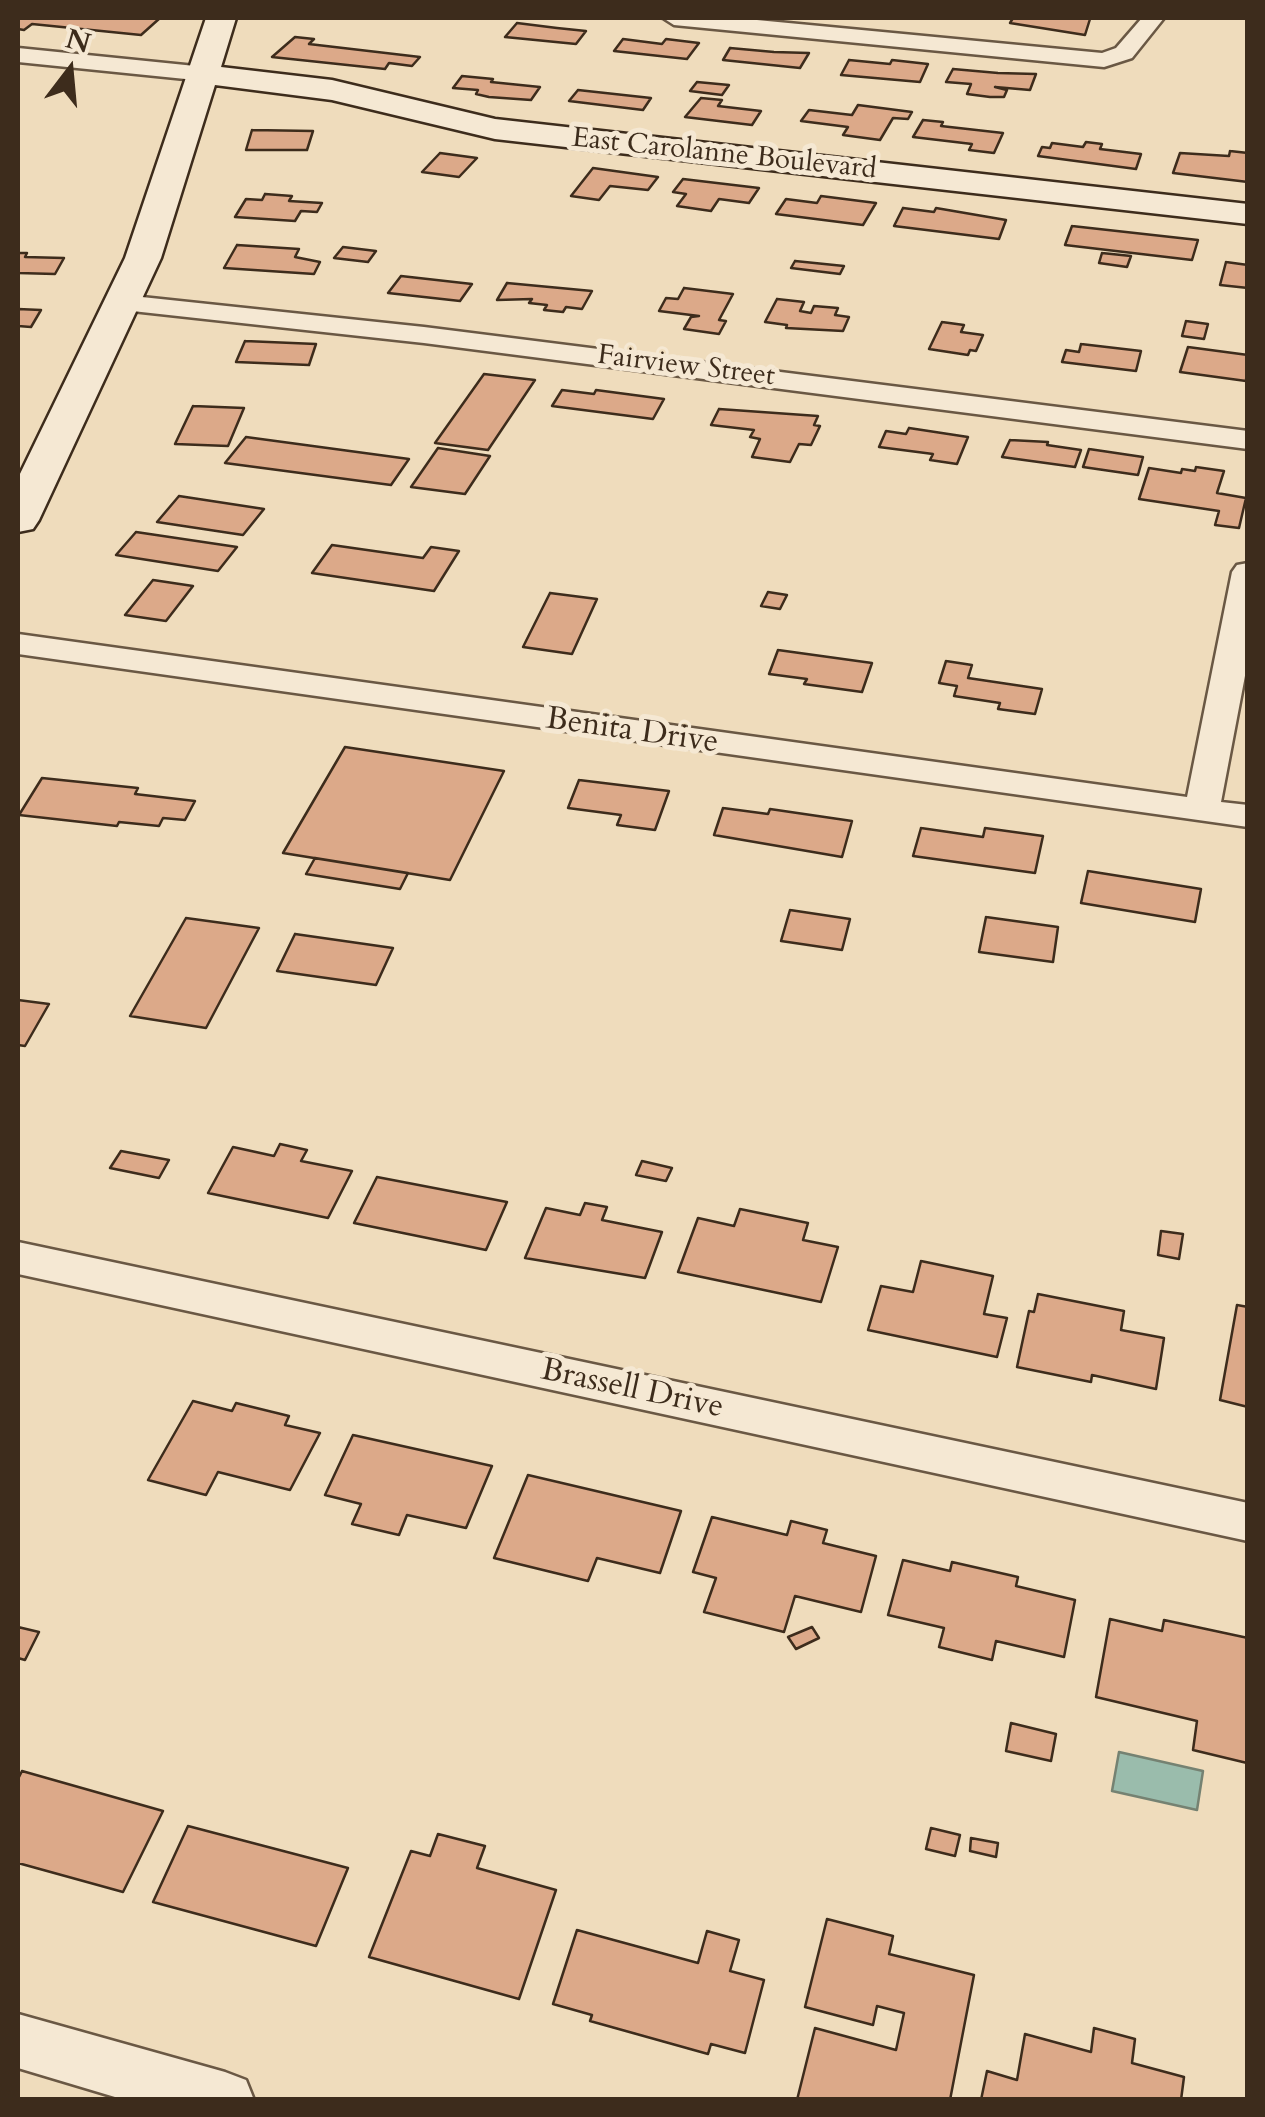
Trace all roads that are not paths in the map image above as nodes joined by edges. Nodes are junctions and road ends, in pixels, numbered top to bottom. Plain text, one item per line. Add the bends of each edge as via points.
1 (221, 18) edge
2 (674, 18) edge
3 (1154, 18) edge
4 (18, 55) edge
5 (204, 74) junction
6 (1248, 214) edge
7 (124, 304) junction
8 (1248, 440) edge
9 (18, 520) edge
10 (1248, 572) edge
11 (18, 644) edge
12 (1202, 810) junction
13 (1248, 816) edge
14 (18, 1258) edge
15 (1248, 1522) edge
16 (18, 2041) edge
17 (225, 2100) edge

1 - 5 street
2 - 3 street via 1094,60 1124,53
4 - 5 street
5 - 6 street, East Carolanne Boulevard via 332,90 496,129
5 - 7 street
7 - 8 street, Fairview Street via 444,337
7 - 9 street
10 - 12 street
11 - 12 street, Benita Drive
12 - 13 street, Benita Drive
14 - 15 street, Brassell Drive
16 - 17 street

